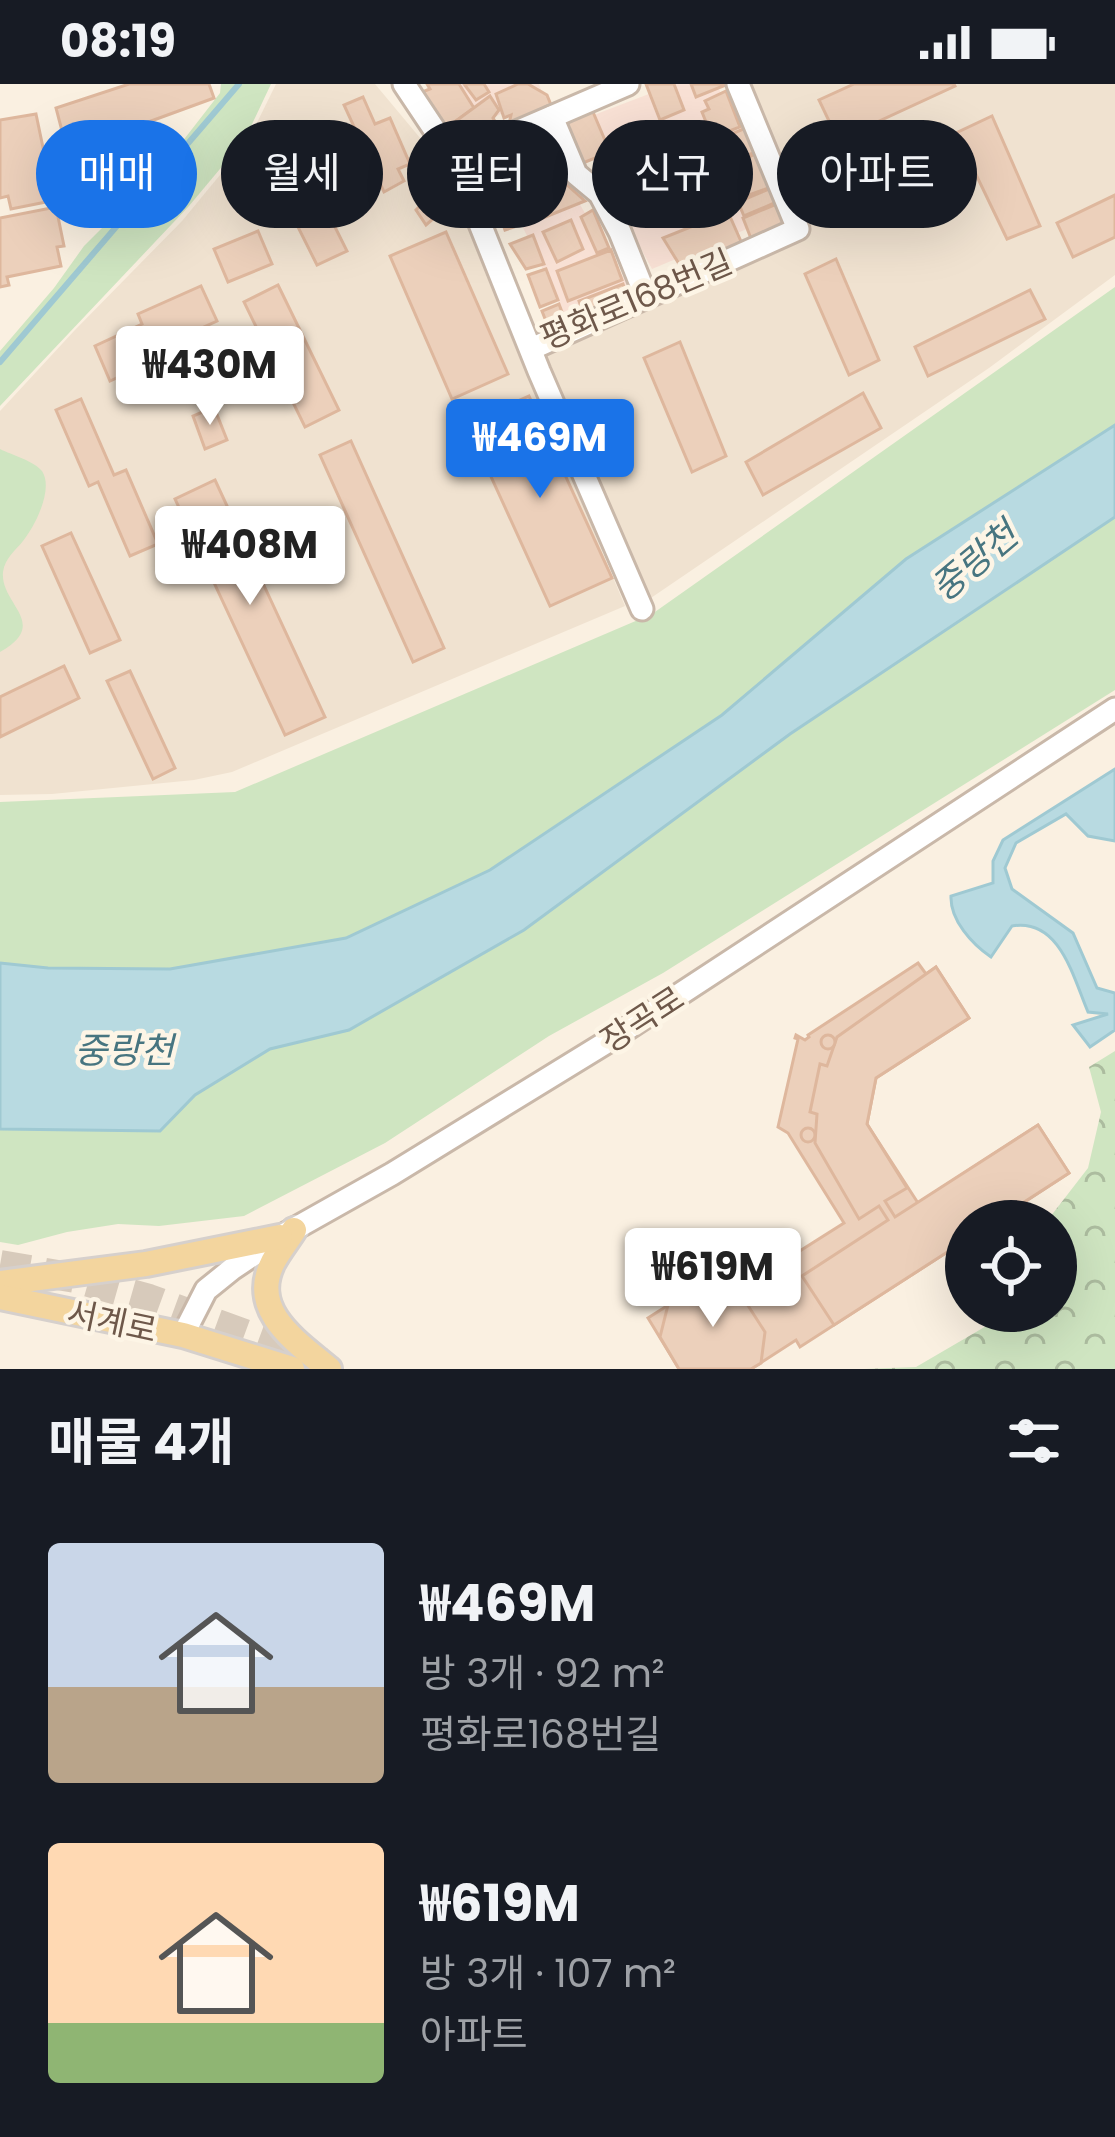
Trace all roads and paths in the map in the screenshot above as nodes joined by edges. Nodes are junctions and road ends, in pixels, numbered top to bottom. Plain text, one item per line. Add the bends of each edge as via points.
1 (404, 84) edge
2 (628, 84) edge
3 (737, 84) edge
4 (552, 117) junction
5 (428, 120) edge
6 (545, 120) edge
7 (482, 228) edge
8 (646, 297) junction
9 (531, 349) junction
10 (642, 609) dead end
11 (1115, 709) edge
12 (287, 1233) junction
13 (0, 1282) edge
14 (0, 1297) edge
15 (183, 1336) junction
16 (292, 1369) edge
17 (329, 1369) edge

1 - 5 street, 평화로168번길
2 - 4 street
3 - 8 street, 평화로168번길 via 798,229
4 - 6 street
4 - 8 street via 576,173 600,194 620,232
7 - 9 street, 평화로168번길
8 - 9 street, 평화로168번길
9 - 10 street
11 - 12 street, 장곡로 via 588,1054
12 - 13 main road via 146,1264
12 - 15 street, 장곡로 via 206,1290
12 - 17 main road via 271,1266 270,1309
14 - 15 main road, 서계로
15 - 16 main road, 서계로

